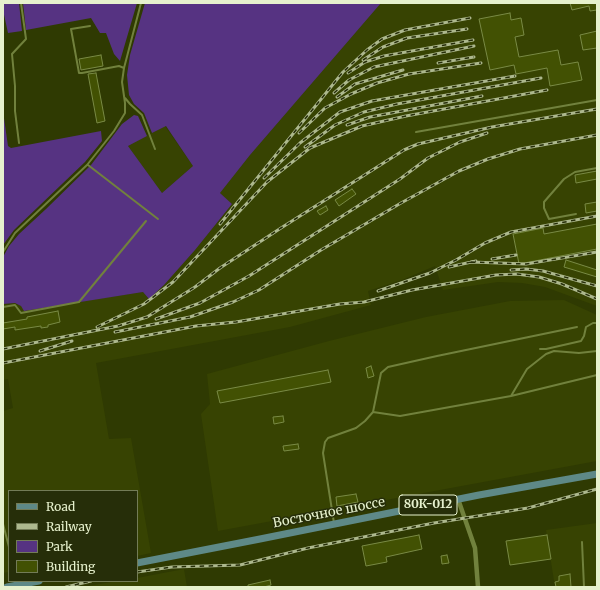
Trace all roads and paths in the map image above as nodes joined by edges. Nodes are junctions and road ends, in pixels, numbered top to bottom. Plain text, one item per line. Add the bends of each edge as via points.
1 (21, 3) edge
2 (142, 3) edge
3 (90, 26) dead end
4 (124, 68) junction
5 (124, 97) junction
6 (597, 100) edge
7 (416, 132) dead end
8 (19, 143) dead end
9 (155, 149) dead end
10 (88, 165) junction
11 (597, 168) edge
12 (576, 214) dead end
13 (158, 219) dead end
14 (146, 221) dead end
15 (3, 252) edge
16 (3, 307) edge
17 (597, 323) edge
18 (577, 327) dead end
19 (540, 349) dead end
20 (597, 352) edge
21 (597, 375) edge
22 (511, 396) junction
23 (373, 412) junction
24 (597, 474) edge
25 (458, 499) junction
26 (3, 524) edge
27 (334, 524) junction
28 (582, 542) dead end
29 (8, 543) edge
30 (138, 562) edge
31 (28, 582) edge
32 (18, 583) edge
33 (7, 587) edge
34 (478, 587) edge
35 (584, 587) edge

1 - 8 lane via 26,39 12,54
2 - 4 lane
3 - 4 lane via 71,29 78,73 119,66
4 - 5 lane
5 - 9 lane via 142,115
5 - 10 lane via 125,113
6 - 7 lane
10 - 13 lane
10 - 15 lane via 15,234
11 - 12 lane via 570,175 544,202 549,219
14 - 16 lane via 78,302 21,313 15,305
17 - 19 lane via 586,327 581,341
18 - 23 lane via 388,367 381,373
20 - 22 lane via 554,351 546,354 527,369
21 - 22 lane
22 - 23 lane via 400,416
23 - 27 lane via 356,428 328,438 325,442 323,453
24 - 25 main road, Восточное шоссе / 80К-012
25 - 27 main road, Восточное шоссе / 80К-012
25 - 34 street via 475,548
26 - 29 lane
27 - 30 main road, Восточное шоссе / 80К-012
28 - 35 lane
31 - 32 main road
32 - 33 main road

